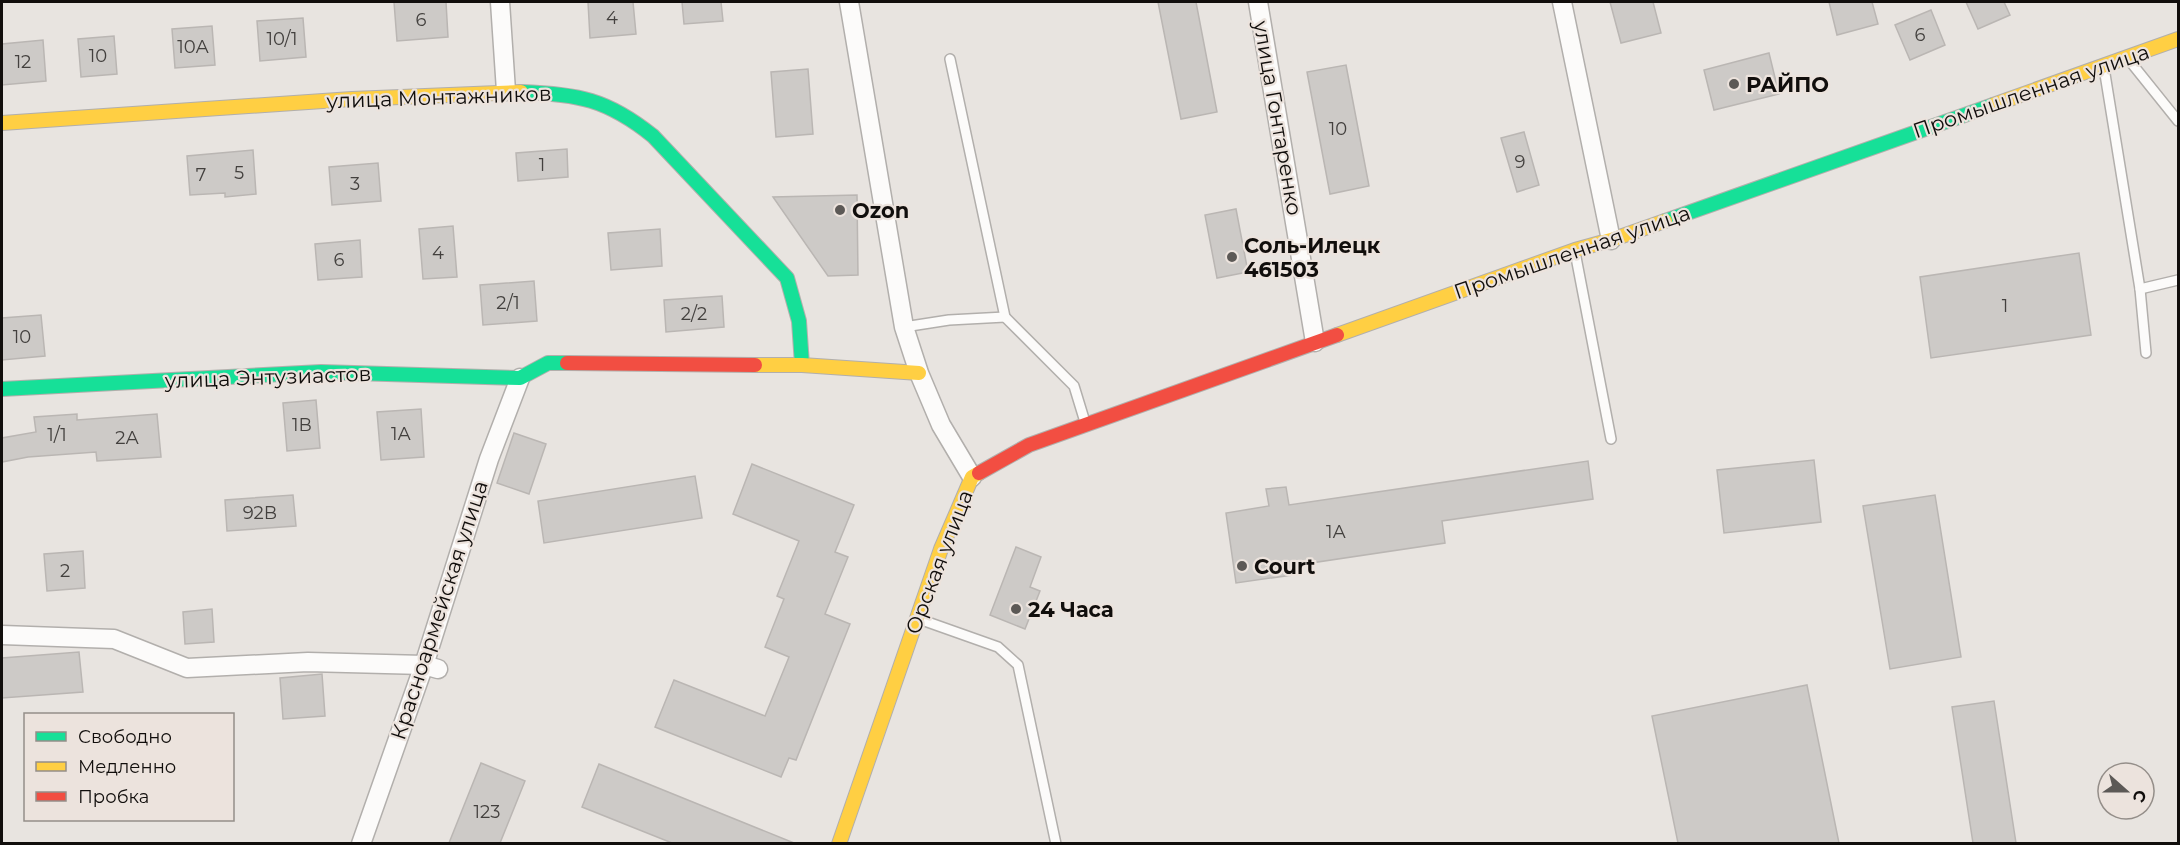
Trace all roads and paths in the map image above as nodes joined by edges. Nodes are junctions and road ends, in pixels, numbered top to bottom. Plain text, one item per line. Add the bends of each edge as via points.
1 (500, 2) edge
2 (849, 2) edge
3 (1258, 2) edge
4 (1562, 2) edge
5 (2178, 39) edge
6 (2127, 57) junction
7 (950, 59) dead end
8 (2104, 66) junction
9 (506, 91) junction
10 (2178, 121) edge
11 (2, 123) edge
12 (1611, 240) junction
13 (1575, 250) junction
14 (2178, 280) edge
15 (2140, 289) junction
16 (1005, 317) junction
17 (904, 327) junction
18 (1315, 342) junction
19 (2146, 352) dead end
20 (802, 365) junction
21 (919, 373) junction
22 (526, 374) junction
23 (2, 389) edge
24 (1086, 424) junction
25 (1611, 439) dead end
26 (972, 477) junction
27 (917, 618) junction
28 (2, 635) edge
29 (431, 667) junction
30 (361, 843) edge
31 (839, 843) edge
32 (1056, 843) edge

1 - 9 street
2 - 17 street, Орская улица
3 - 18 street, улица Гонтаренко
4 - 12 street
5 - 6 street, Промышленная улица
6 - 8 street, Промышленная улица
6 - 10 lane
7 - 16 lane
8 - 12 street, Промышленная улица
8 - 15 lane
9 - 11 street, улица Монтажников
9 - 20 street, улица Монтажников via 586,98 629,117 653,136 787,278 802,327
12 - 13 street, Промышленная улица
13 - 18 street, Промышленная улица
13 - 25 lane
14 - 15 lane
15 - 19 lane
16 - 17 lane
16 - 24 lane via 1074,386
17 - 21 street, Орская улица
18 - 24 street, Промышленная улица
20 - 21 street, улица Энтузиастов
20 - 22 street, улица Энтузиастов via 548,363
21 - 26 street, Орская улица via 940,425
22 - 23 street, улица Энтузиастов via 321,372
22 - 29 street, Красноармейская улица via 489,459
24 - 26 street, Промышленная улица via 1029,444
26 - 27 street, Орская улица
27 - 31 street, Орская улица
27 - 32 lane via 998,647 1018,665
28 - 29 street via 114,639 187,668 309,662
29 - 30 street, Красноармейская улица

